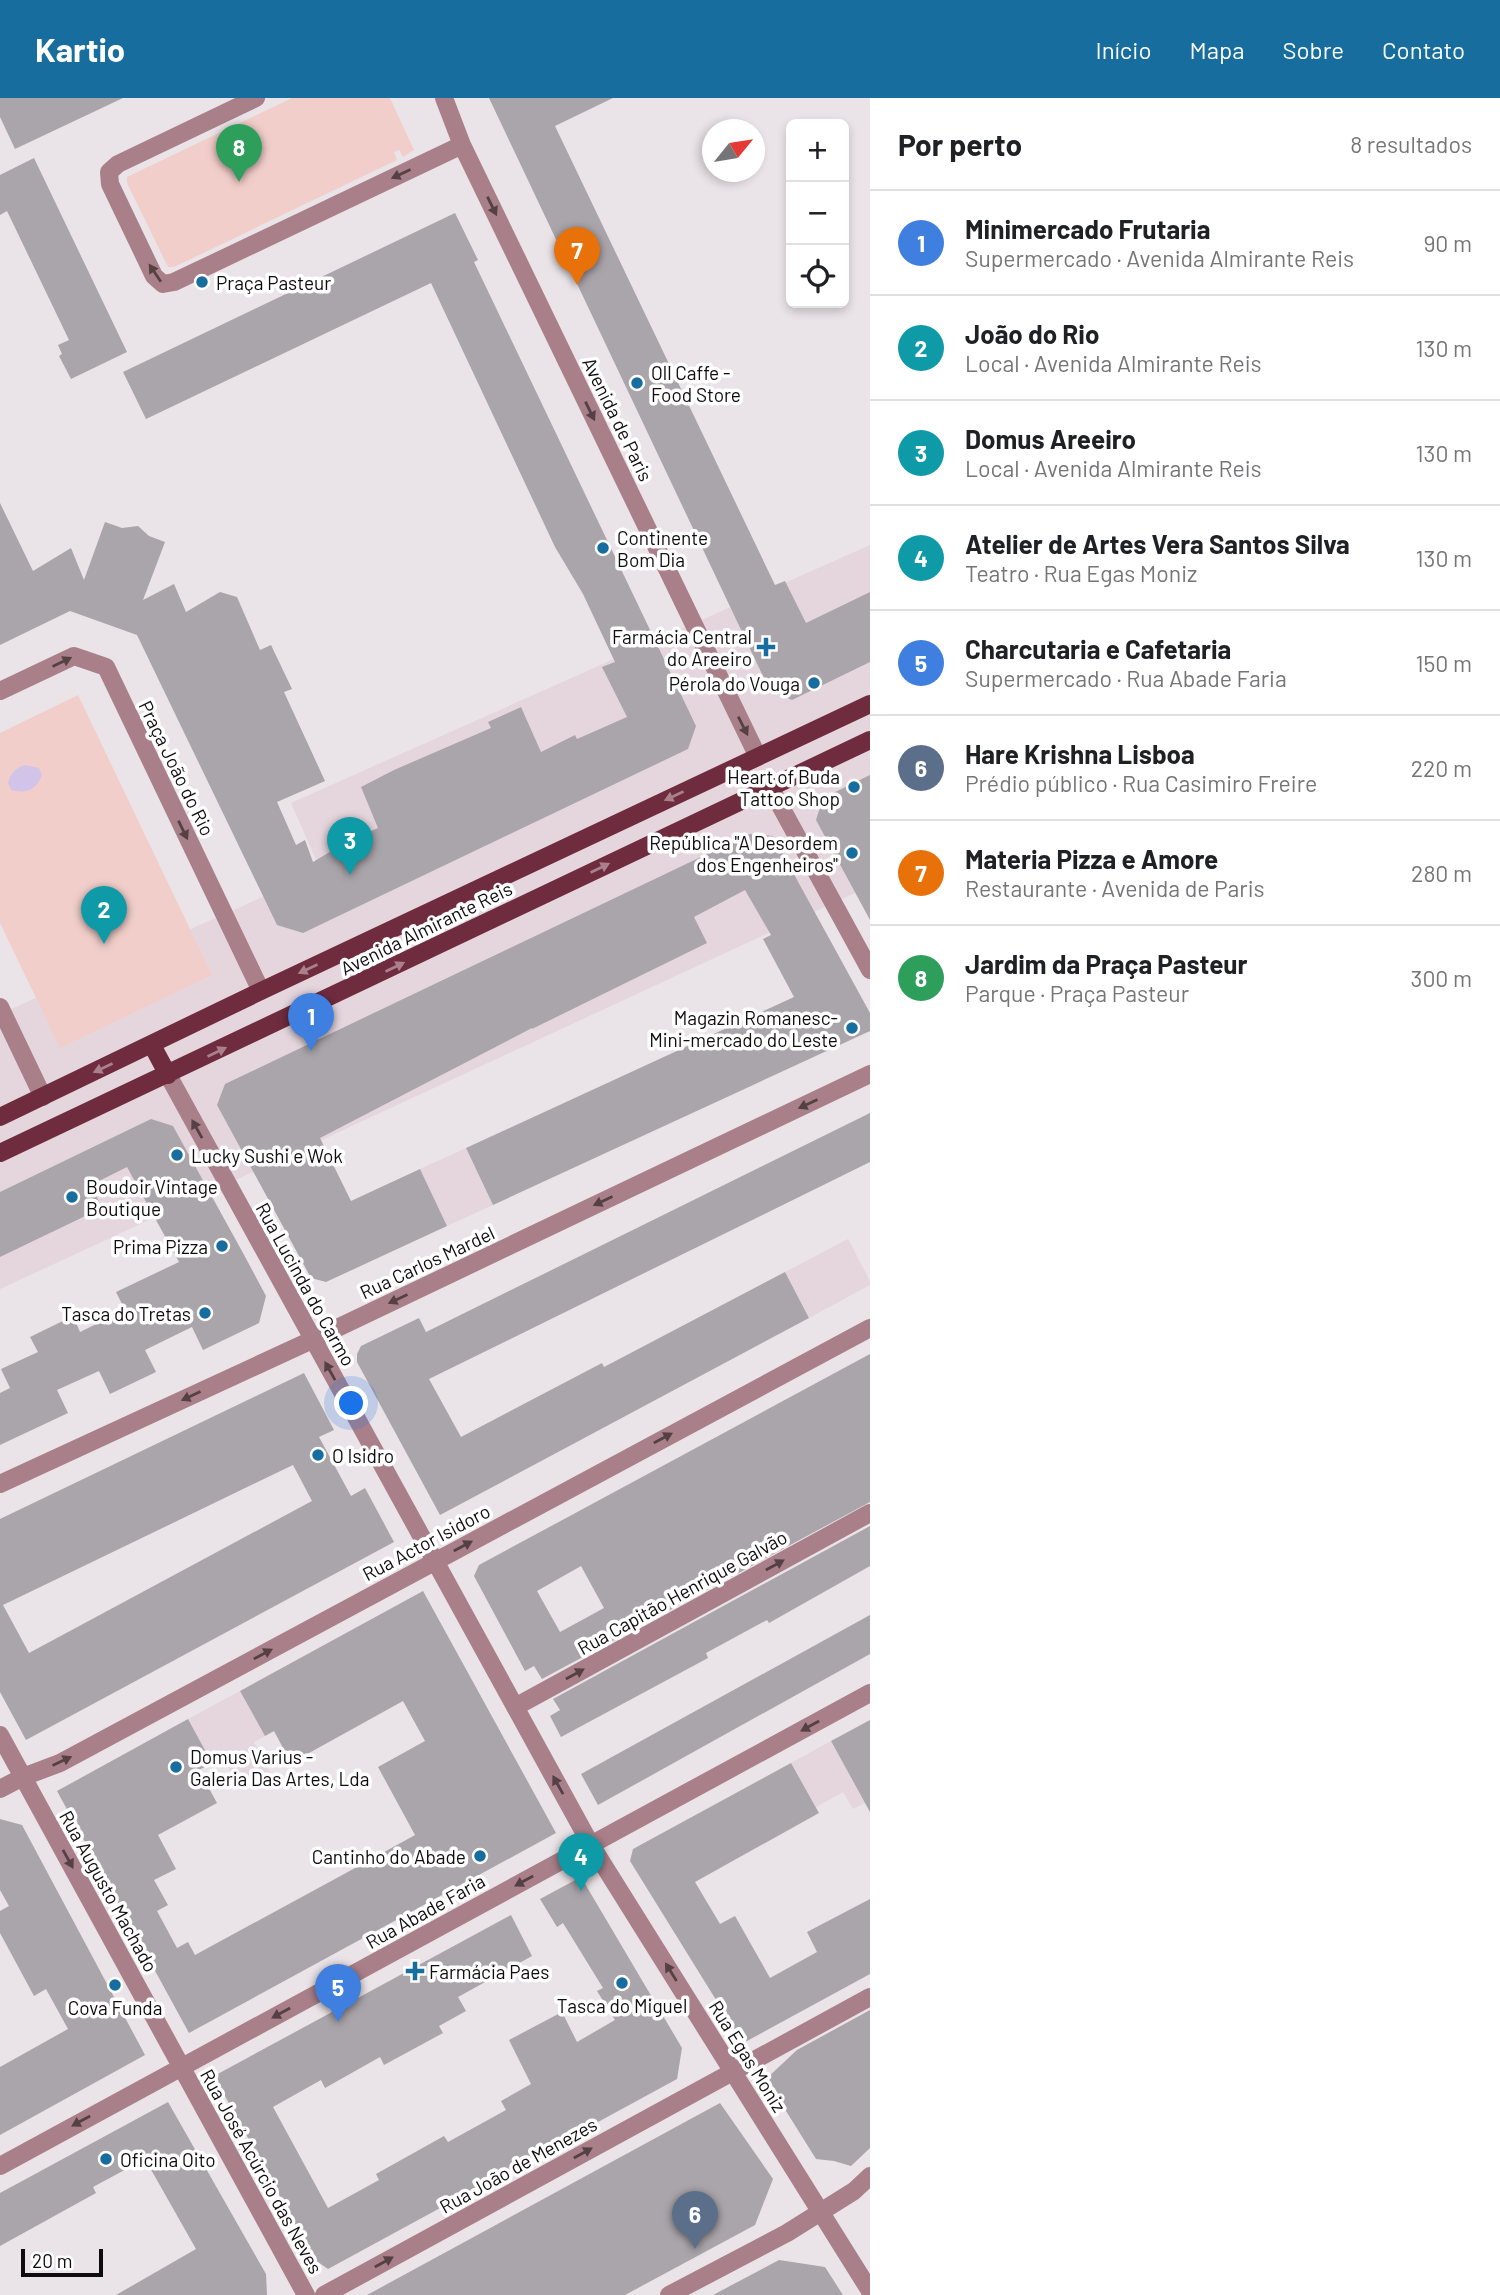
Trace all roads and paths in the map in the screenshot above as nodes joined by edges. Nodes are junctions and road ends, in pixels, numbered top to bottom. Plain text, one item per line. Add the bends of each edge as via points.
1 (256, 98) edge
2 (444, 98) edge
3 (462, 145) junction
4 (0, 691) edge
5 (870, 704) edge
6 (870, 740) edge
7 (758, 757) junction
8 (771, 787) junction
9 (870, 970) edge
10 (261, 991) junction
11 (0, 1007) edge
12 (152, 1045) junction
13 (870, 1074) edge
14 (168, 1075) junction
15 (43, 1097) junction
16 (0, 1117) edge
17 (0, 1153) edge
18 (870, 1328) edge
19 (312, 1340) junction
20 (0, 1484) edge
21 (870, 1513) edge
22 (435, 1561) junction
23 (870, 1693) edge
24 (515, 1707) junction
25 (0, 1735) edge
26 (23, 1777) junction
27 (0, 1789) edge
28 (591, 1845) junction
29 (870, 1997) edge
30 (181, 2067) junction
31 (733, 2072) junction
32 (0, 2166) edge
33 (870, 2176) edge
34 (821, 2212) junction
35 (870, 2291) edge
36 (306, 2295) edge
37 (324, 2295) edge
38 (669, 2295) edge

3 -> 1 street via 163,284 154,276 110,184 110,172 118,164
2 - 3 street, Avenida de Paris
3 -> 7 street, Avenida de Paris
4 -> 10 street, Praça João do Rio via 74,656 106,667
5 - 7 main road, Avenida Almirante Reis
6 - 8 main road, Avenida Almirante Reis
7 - 8 main road
7 -> 10 main road, Avenida Almirante Reis
8 - 9 street
14 -> 8 main road, Avenida Almirante Reis
10 - 12 main road, Avenida Almirante Reis
11 - 15 street
12 - 14 main road
12 -> 15 main road, Avenida Almirante Reis
13 -> 19 street, Rua Carlos Mardel
14 - 17 main road, Avenida Almirante Reis
19 -> 14 street, Rua Lucinda do Carmo
15 - 16 main road, Avenida Almirante Reis
22 -> 18 street, Rua Actor Isidoro
19 -> 20 street, Rua Carlos Mardel
22 -> 19 street, Rua Lucinda do Carmo
24 -> 21 street, Rua Capitão Henrique Galvão
22 - 24 street, Rua Lucinda do Carmo
26 -> 22 street, Rua Actor Isidoro via 60,1763
23 -> 28 street, Rua Abade Faria
28 -> 24 street, Rua Lucinda do Carmo
25 - 26 street, Rua Augusto Machado
26 - 27 street, Rua Actor Isidoro
26 -> 30 street, Rua Augusto Machado
28 -> 30 street, Rua Abade Faria
31 -> 28 street, Rua Egas Moniz
29 - 31 street, Rua João de Menezes
30 -> 32 street, Rua Abade Faria
30 - 36 street, Rua José Acúrcio das Neves
31 - 34 street, Rua Egas Moniz
37 -> 31 street, Rua João de Menezes
33 - 34 street
34 - 35 street, Rua Egas Moniz
34 - 38 street

